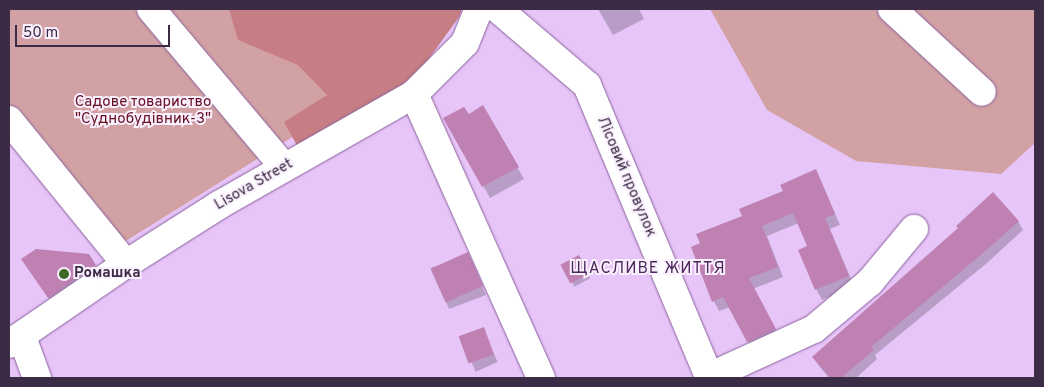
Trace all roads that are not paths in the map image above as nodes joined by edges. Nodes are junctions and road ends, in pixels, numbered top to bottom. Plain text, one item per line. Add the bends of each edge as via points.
1 (151, 9) edge
2 (479, 9) edge
3 (498, 9) edge
4 (892, 9) edge
5 (982, 92) dead end
6 (414, 94) junction
7 (9, 120) edge
8 (284, 167) junction
9 (914, 229) dead end
10 (126, 264) junction
11 (15, 341) edge
12 (37, 378) edge
13 (541, 378) edge
14 (710, 378) edge

1 - 8 street
2 - 6 street, Lisova Street via 464,43
3 - 14 street, Лісовий провулок via 587,85
4 - 5 street
6 - 8 street, Lisova Street
6 - 13 street
7 - 10 street
8 - 10 street, Lisova Street
9 - 14 street, Лісовий провулок via 870,282 814,329
10 - 11 street, Lisova Street
11 - 12 street

